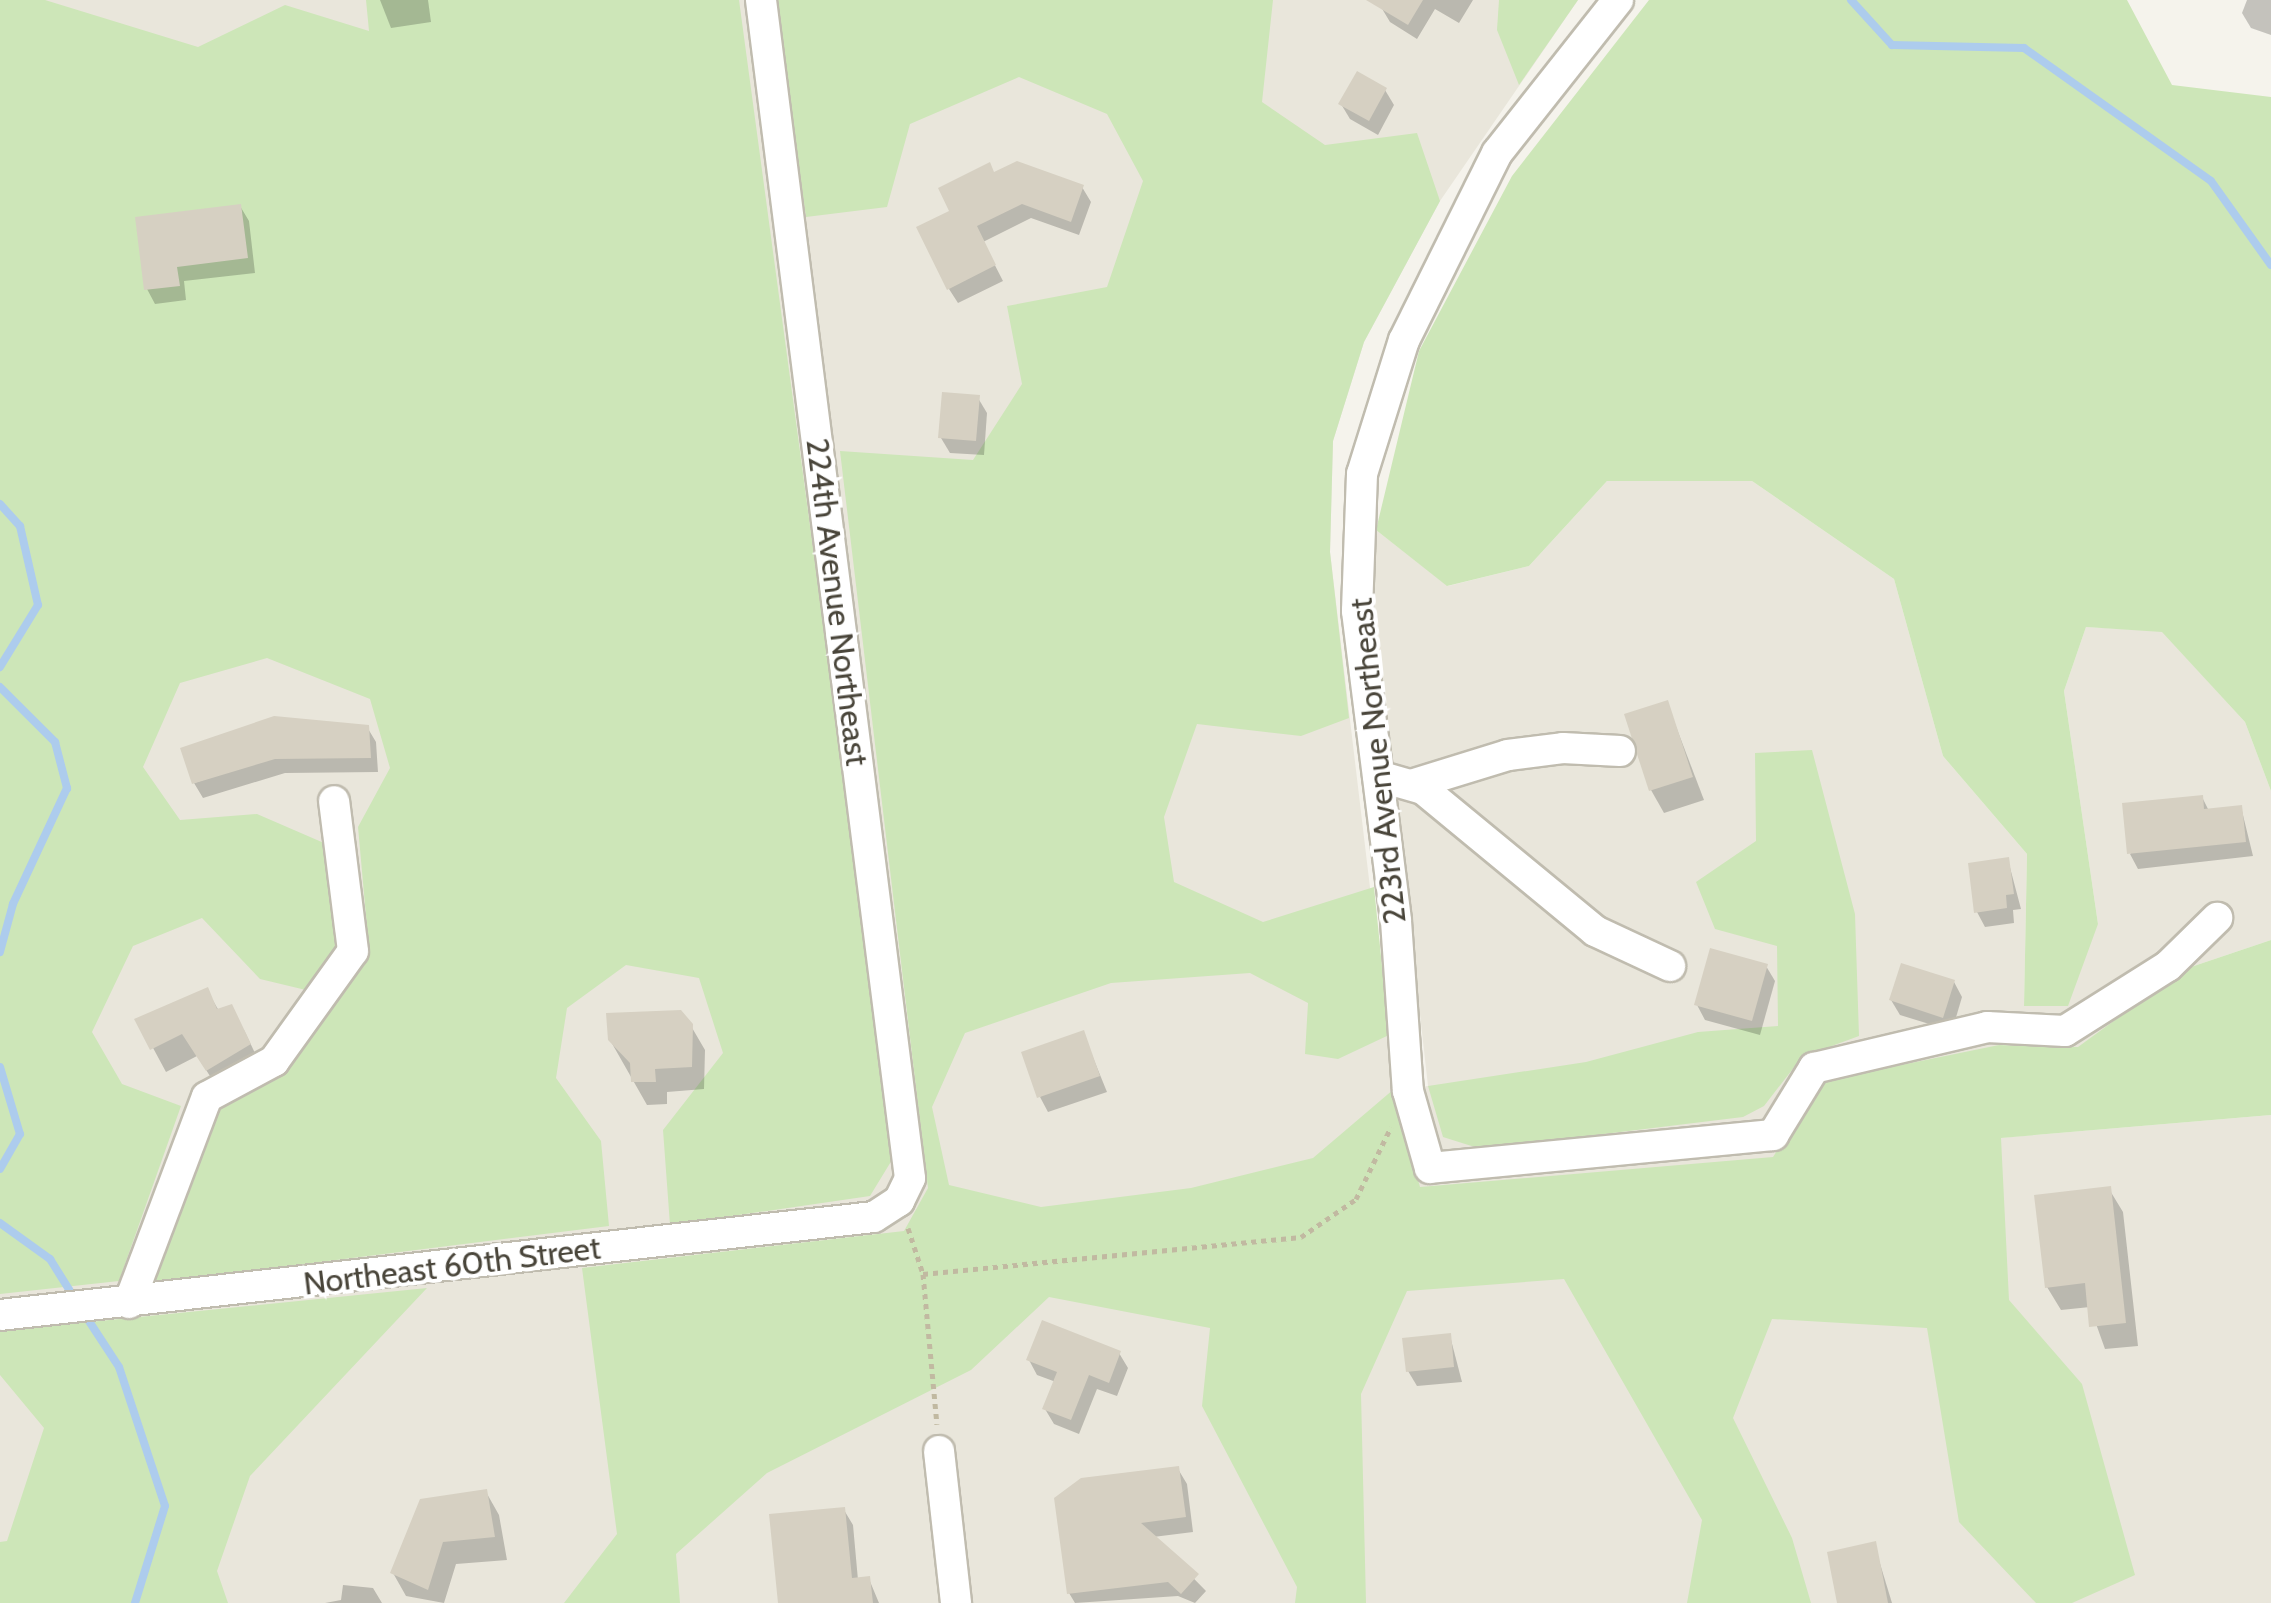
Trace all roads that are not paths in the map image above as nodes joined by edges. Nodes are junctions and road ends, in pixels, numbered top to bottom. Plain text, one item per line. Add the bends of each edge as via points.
1 (761, 0) edge
2 (1618, 0) edge
3 (1620, 751) dead end
4 (1378, 776) junction
5 (1414, 784) junction
6 (334, 802) dead end
7 (2217, 918) dead end
8 (1670, 966) dead end
9 (899, 1202) joint
10 (117, 1304) junction
11 (1, 1315) edge
12 (939, 1450) road end
13 (956, 1603) edge

1 - 9 street, 224th Avenue Northeast via 910,1178
2 - 4 street, 223rd Avenue Northeast via 1498,153 1404,340 1372,441 1362,474 1356,611
3 - 5 street via 1563,748 1508,755
4 - 5 street
4 - 7 street, 223rd Avenue Northeast via 1408,1091 1430,1168 1773,1134 1814,1068 1988,1027 2064,1031 2168,966
5 - 8 street via 1596,931
6 - 10 street via 354,952 274,1060 207,1097
9 - 10 street, Northeast 60th Street via 874,1217
10 - 11 street, Northeast 60th Street
12 - 13 street

